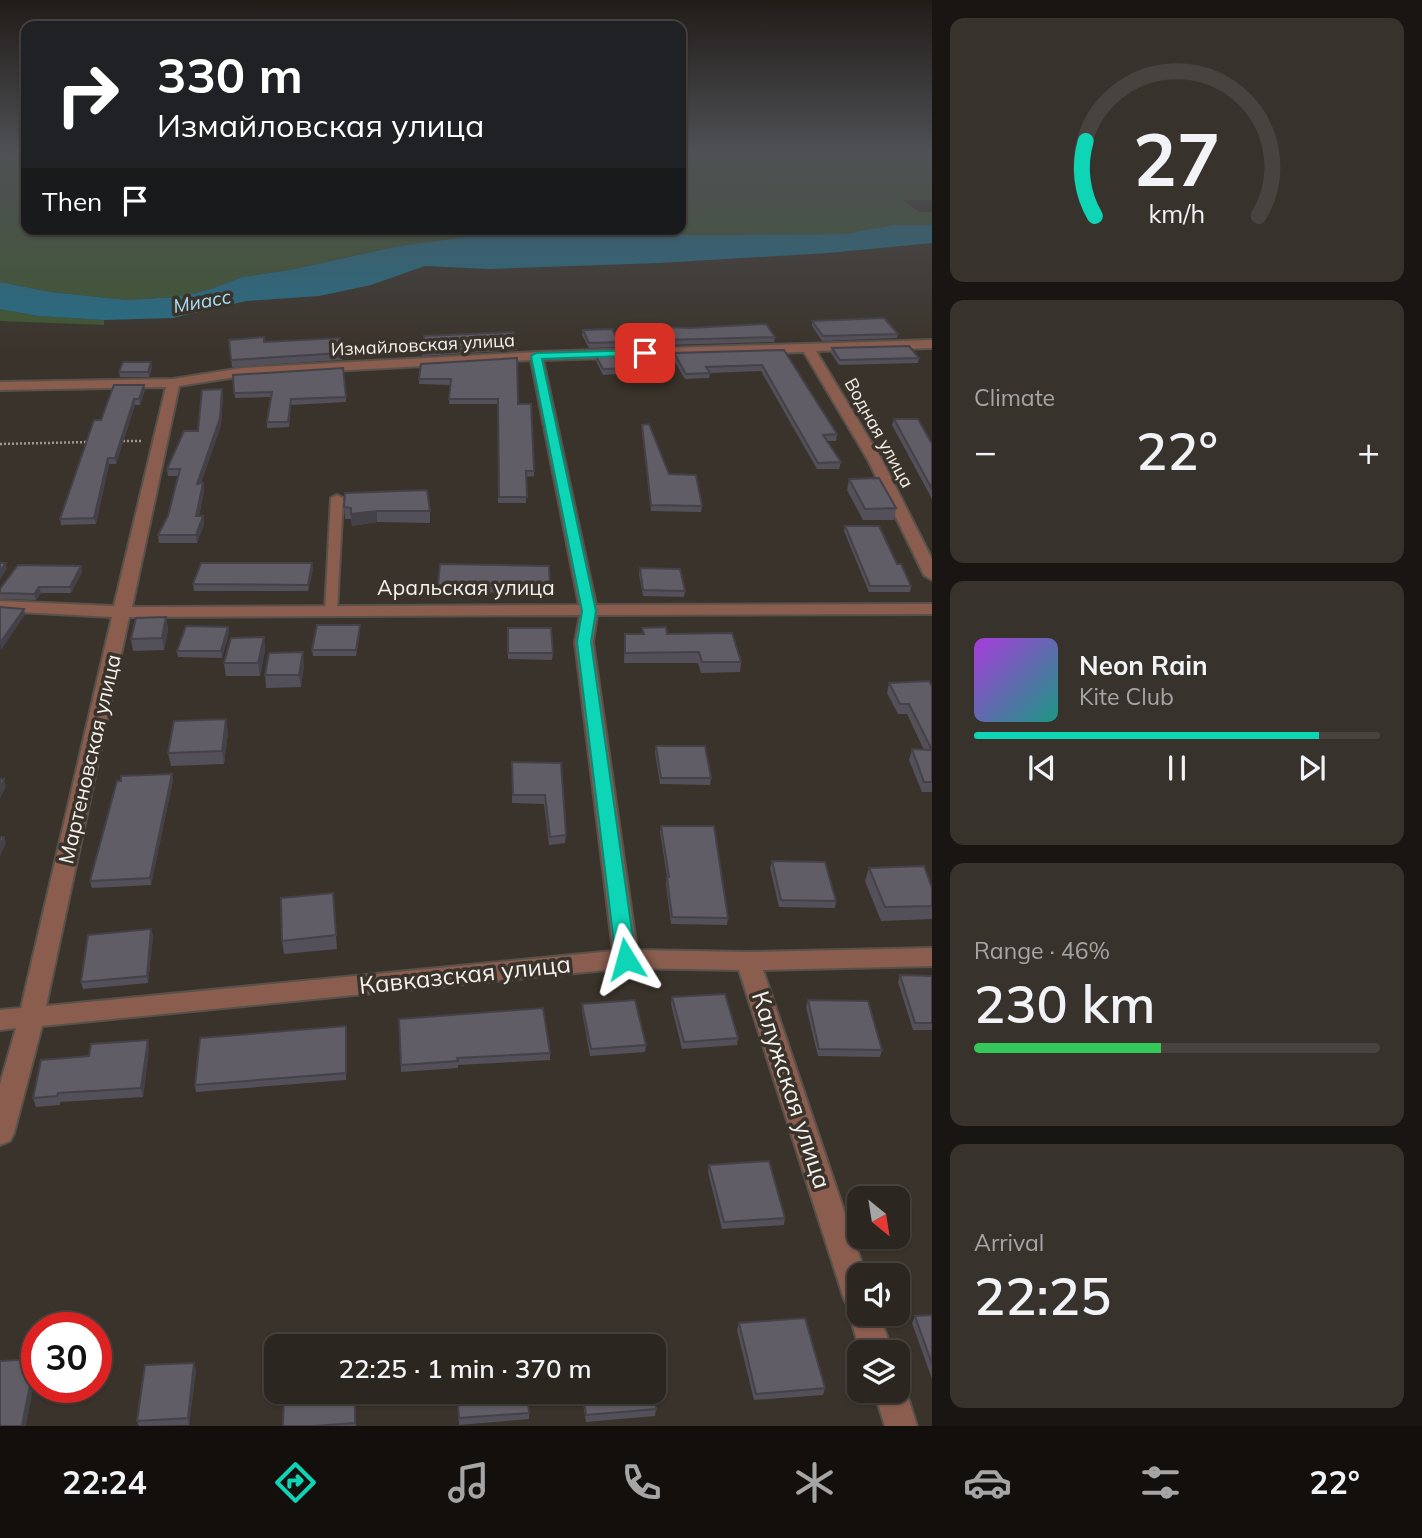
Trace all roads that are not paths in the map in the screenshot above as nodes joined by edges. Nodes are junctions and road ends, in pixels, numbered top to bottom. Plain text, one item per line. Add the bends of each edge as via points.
1 (932, 344) edge
2 (808, 348) junction
3 (536, 356) junction
4 (173, 383) junction
5 (0, 386) edge
6 (337, 498) dead end
7 (932, 575) edge
8 (0, 606) edge
9 (932, 609) edge
10 (331, 611) junction
11 (589, 611) junction
12 (123, 612) junction
13 (932, 957) edge
14 (626, 959) junction
15 (748, 961) junction
16 (32, 1018) junction
17 (0, 1020) edge
18 (0, 1133) edge
19 (847, 1263) edge
20 (894, 1403) edge
21 (901, 1426) edge

1 - 2 street, Измайловская улица
2 - 3 street, Измайловская улица
2 - 7 street, Водная улица via 876,460
3 - 4 street, Измайловская улица via 242,372
3 - 11 street
4 - 5 street, Измайловская улица
4 - 12 street, Мартеновская улица
6 - 10 lane
8 - 12 street, Аральская улица
9 - 11 street, Аральская улица
10 - 11 street, Аральская улица
10 - 12 street, Аральская улица
11 - 14 street via 584,642
12 - 16 street, Мартеновская улица
13 - 15 street, Кавказская улица
14 - 15 street, Кавказская улица
14 - 16 street, Кавказская улица
15 - 19 street, Калужская улица
16 - 17 street, Кавказская улица
16 - 18 street, Мартеновская улица
20 - 21 street

